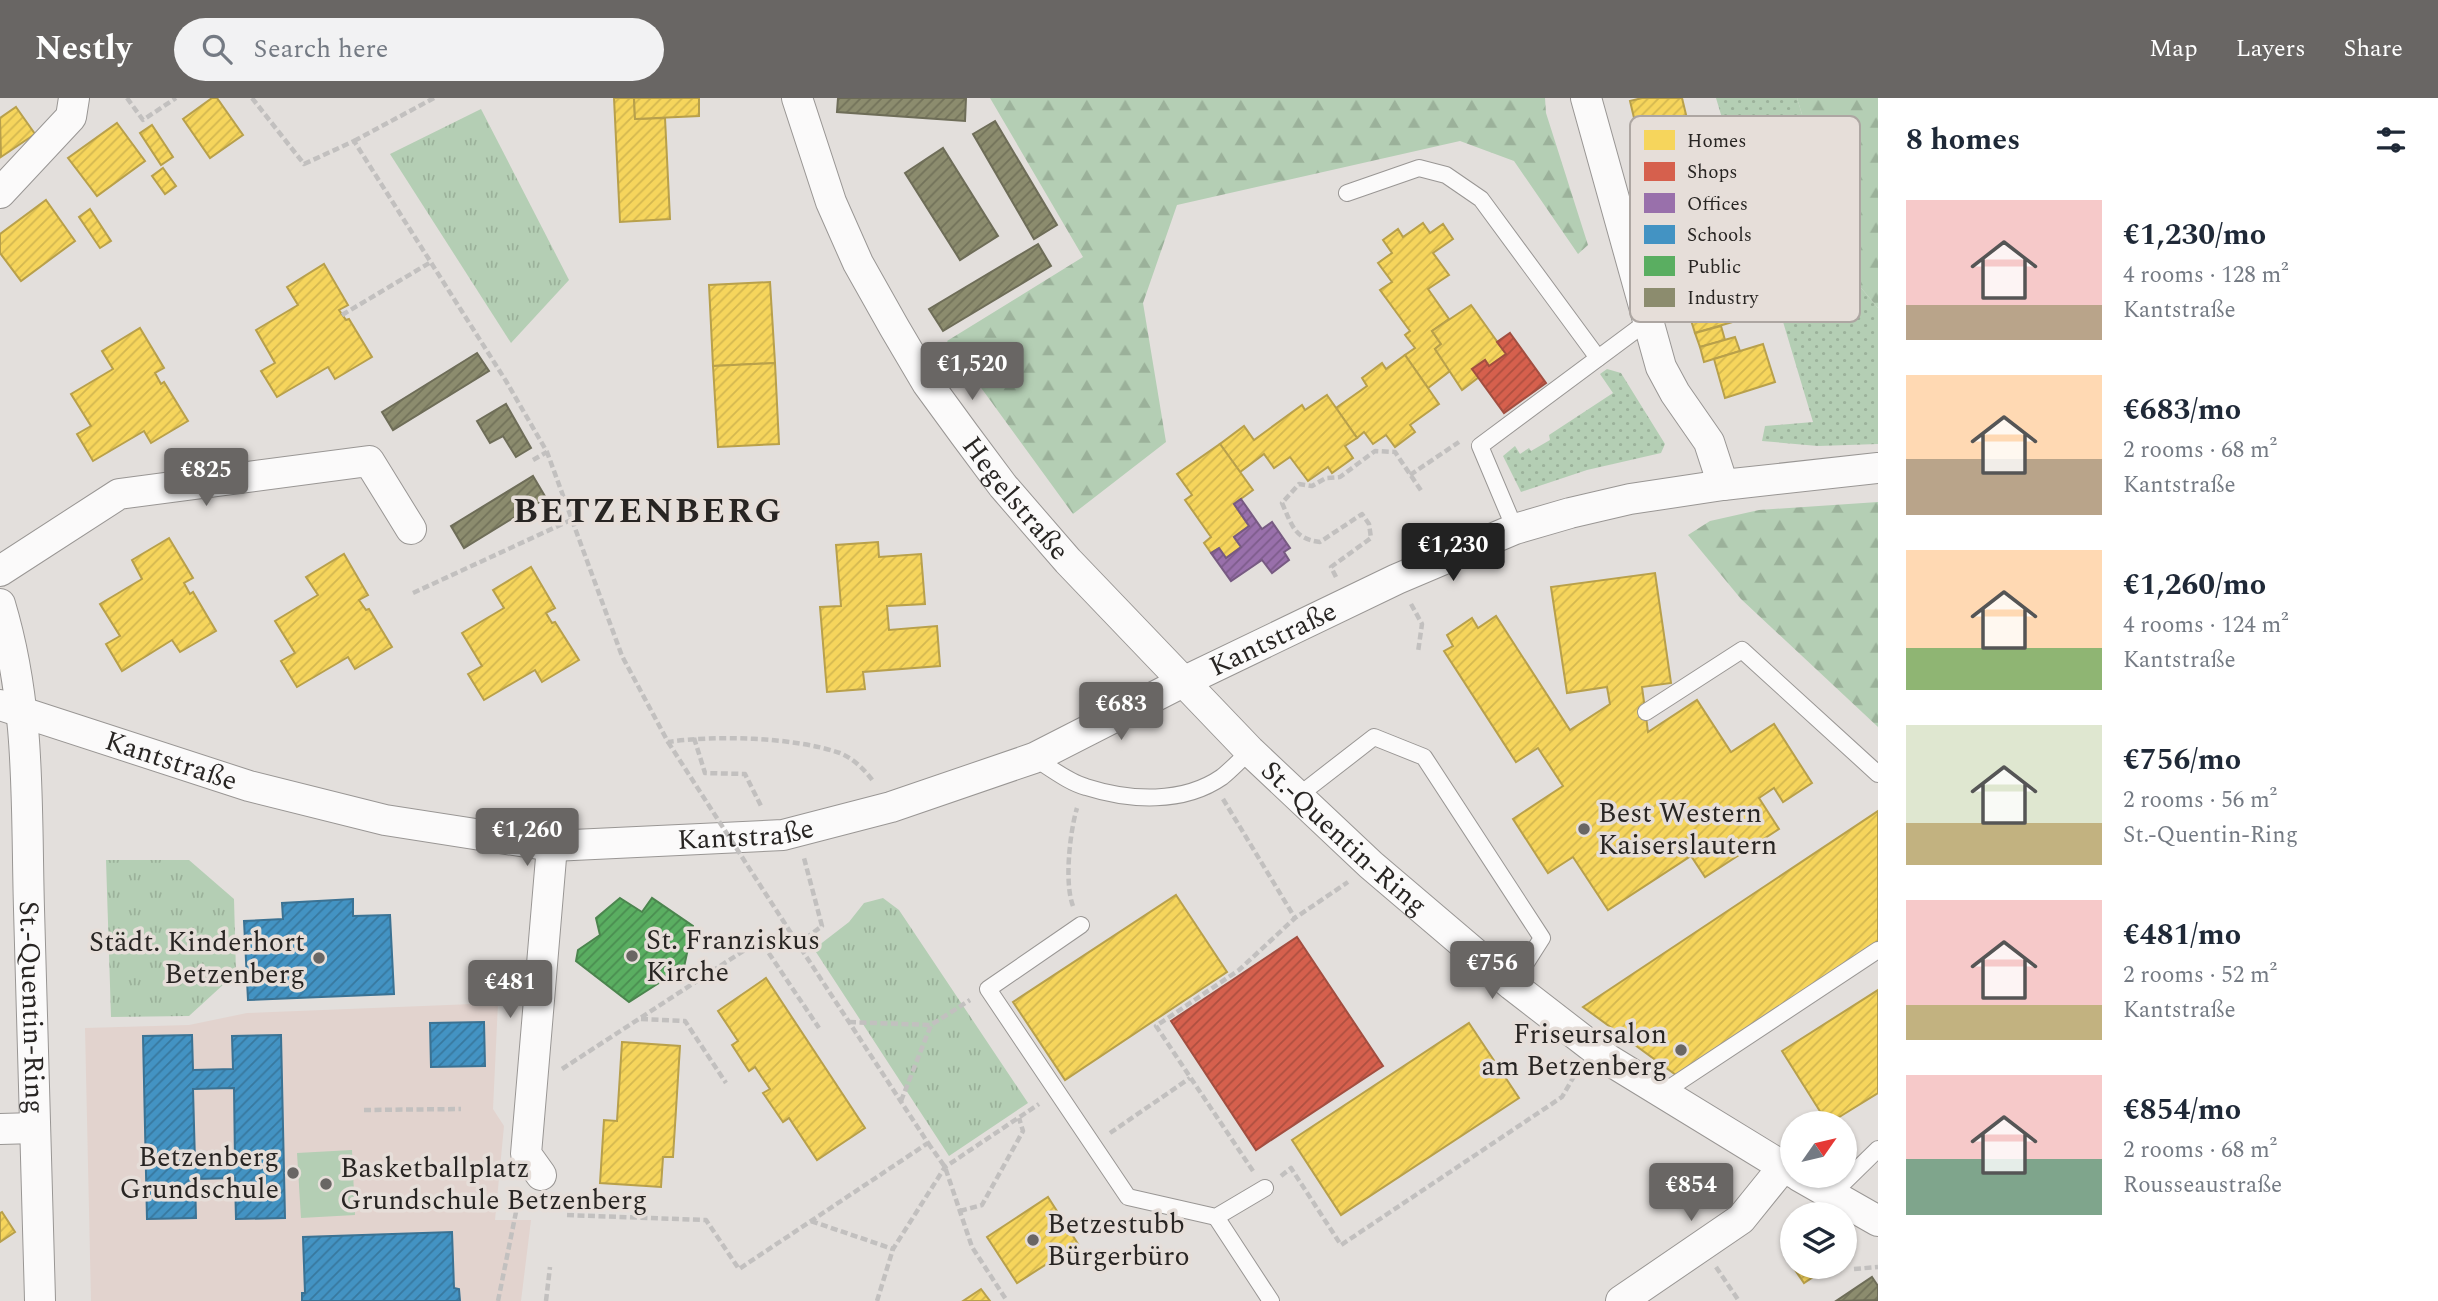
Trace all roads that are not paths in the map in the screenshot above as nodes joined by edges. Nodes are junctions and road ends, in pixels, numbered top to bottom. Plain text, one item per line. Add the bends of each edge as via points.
1 (74, 98) edge
2 (797, 98) edge
3 (1586, 98) edge
4 (0, 193) edge
5 (1347, 193) dead end
6 (1630, 256) edge
7 (1647, 322) edge
8 (1648, 322) edge
9 (1598, 358) junction
10 (1878, 468) edge
11 (1723, 485) junction
12 (411, 529) dead end
13 (1515, 529) junction
14 (0, 571) edge
15 (0, 604) edge
16 (1185, 681) junction
17 (12, 709) edge
18 (1646, 712) dead end
19 (1251, 751) junction
20 (1034, 758) junction
21 (1878, 774) edge
22 (1298, 796) junction
23 (552, 846) junction
24 (1081, 925) road end
25 (1878, 950) edge
26 (1512, 985) junction
27 (1662, 1093) junction
28 (35, 1128) junction
29 (0, 1129) edge
30 (1878, 1149) edge
31 (1780, 1165) edge
32 (541, 1175) dead end
33 (1780, 1183) edge
34 (1265, 1188) road end
35 (1821, 1188) edge
36 (1832, 1194) junction
37 (1216, 1217) junction
38 (1878, 1221) edge
39 (40, 1301) edge
40 (1271, 1301) edge
41 (1621, 1301) edge

1 - 4 street via 71,117
2 - 16 street, Hegelstraße via 831,202 858,263 927,383 1003,486 1124,621
3 - 6 street
5 - 9 lane via 1419,168 1446,175 1481,199
7 - 9 lane
8 - 11 street via 1667,380 1709,442
9 - 13 lane via 1480,446
10 - 11 street, Kantstraße
11 - 13 street, Kantstraße via 1630,499
12 - 14 street via 369,461 118,494
13 - 16 street, Kantstraße via 1397,579
15 - 17 street, St.-Quentin-Ring via 10,637
16 - 19 street, St.-Quentin-Ring
16 - 20 street, Kantstraße
17 - 23 street, Kantstraße via 249,786 386,820
17 - 28 street, St.-Quentin-Ring via 28,768
18 - 21 lane via 1742,650
19 - 20 lane via 1208,785 1181,794 1139,798 1085,787
19 - 22 street, St.-Quentin-Ring
20 - 23 street, Kantstraße via 891,807 783,835
22 - 26 street, St.-Quentin-Ring
22 - 26 lane via 1374,737 1424,757 1542,939
23 - 32 street via 526,1154
24 - 37 lane via 988,989 1128,1197
25 - 27 lane
26 - 27 street, St.-Quentin-Ring via 1609,1060
27 - 31 street, St.-Quentin-Ring
28 - 29 street
28 - 39 street, St.-Quentin-Ring
30 - 36 lane
33 - 41 street via 1741,1219
34 - 37 lane
35 - 36 street, St.-Quentin-Ring
36 - 38 street, St.-Quentin-Ring
37 - 40 lane

